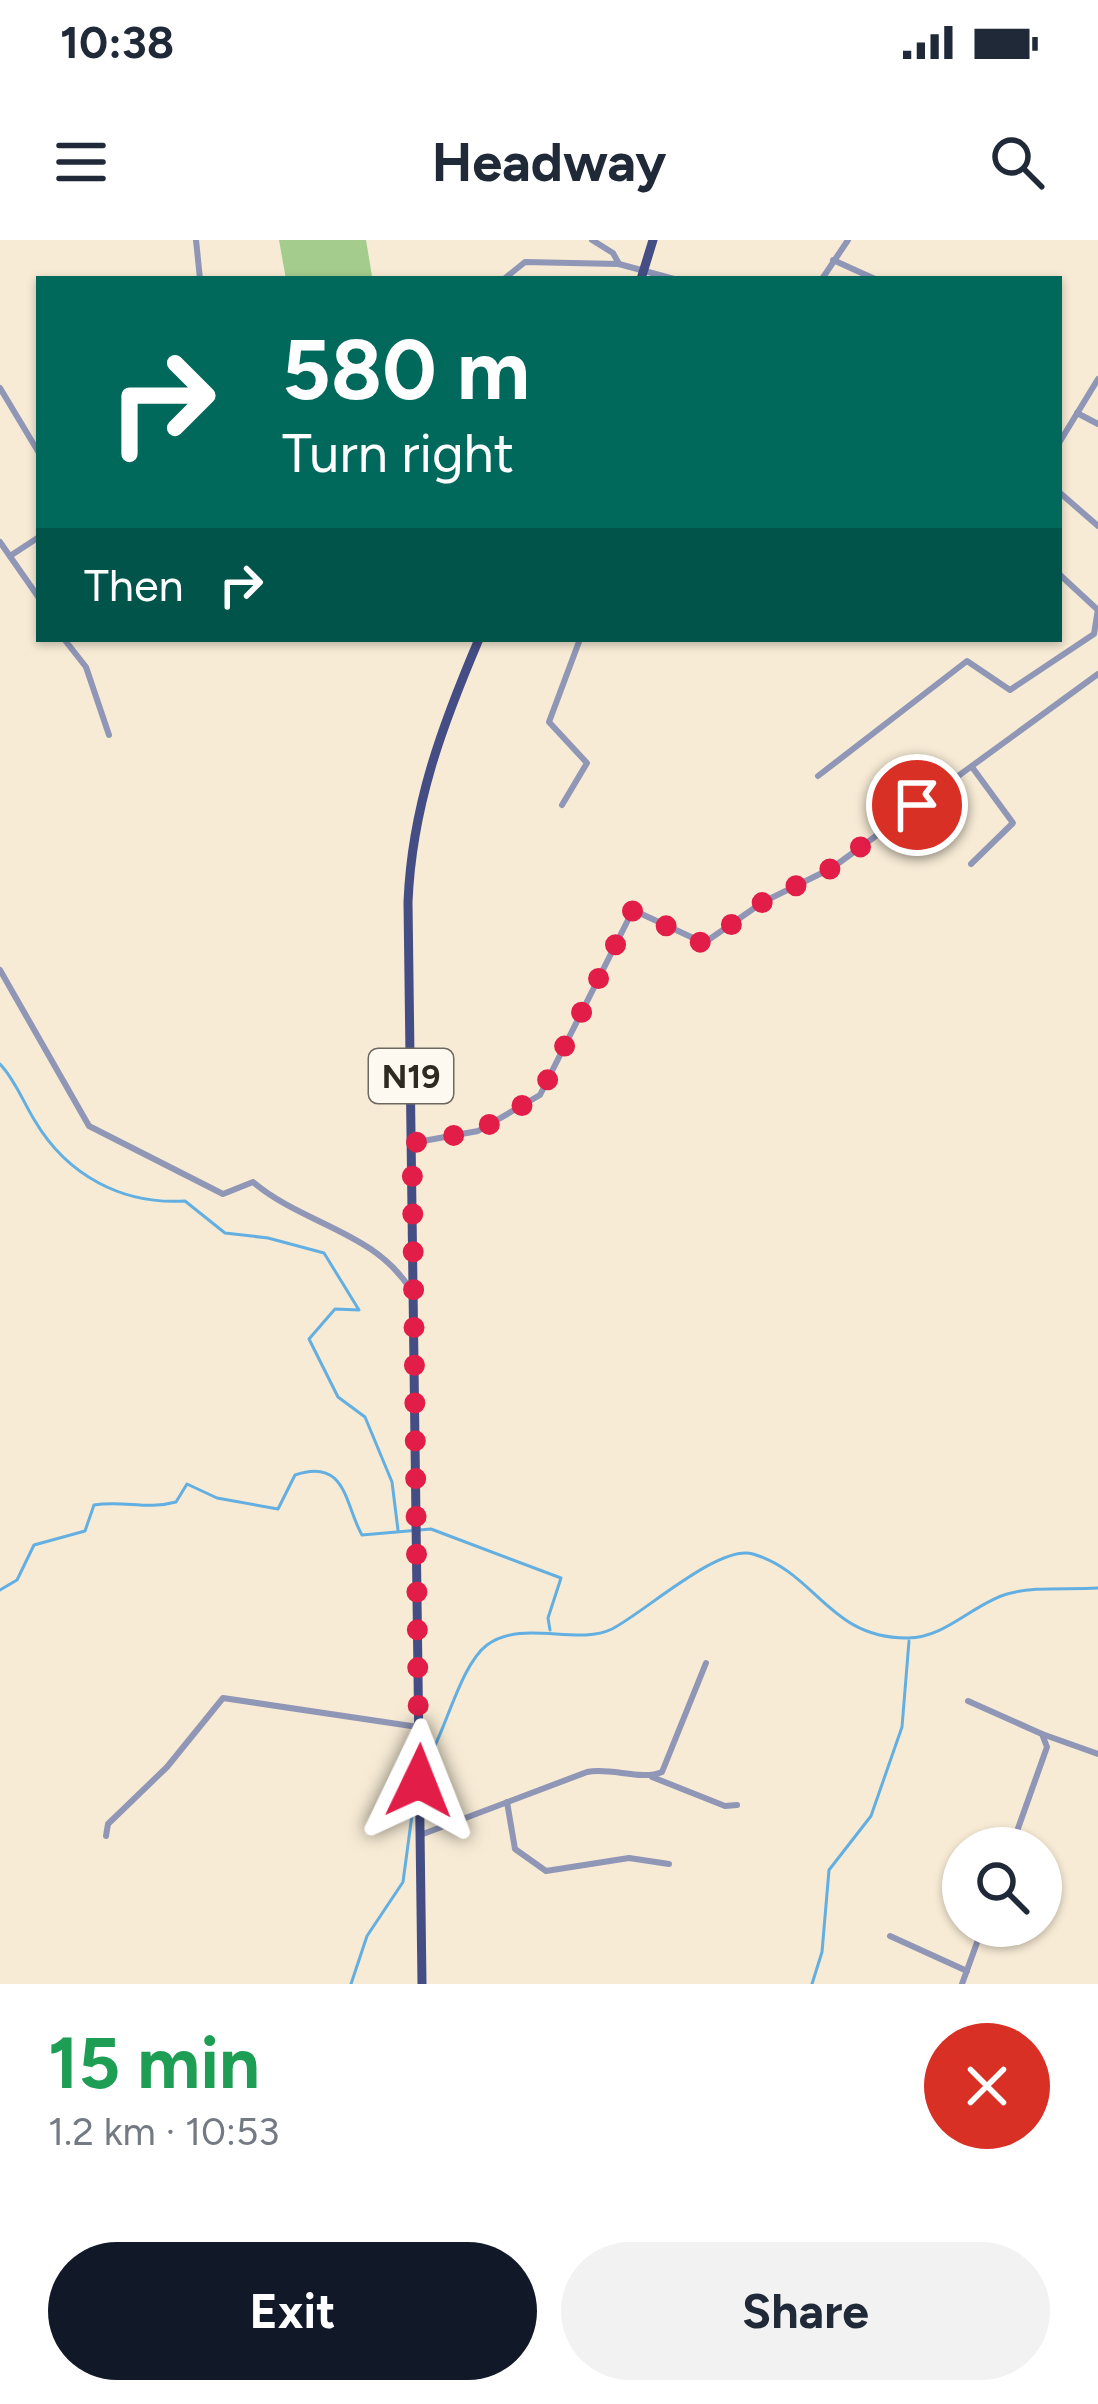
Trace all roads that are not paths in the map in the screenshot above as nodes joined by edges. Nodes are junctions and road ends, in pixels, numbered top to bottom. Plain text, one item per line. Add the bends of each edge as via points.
1 (196, 240) edge
2 (592, 240) edge
3 (653, 240) edge
4 (848, 240) edge
5 (833, 260) junction
6 (619, 264) junction
7 (643, 274) edge
8 (200, 276) edge
9 (508, 276) edge
10 (823, 276) edge
11 (868, 276) edge
12 (1098, 379) edge
13 (0, 388) edge
14 (1077, 413) junction
15 (1098, 424) edge
16 (1062, 438) edge
17 (36, 448) edge
18 (1062, 495) edge
19 (1098, 526) edge
20 (36, 539) edge
21 (0, 542) edge
22 (10, 556) junction
23 (1062, 577) edge
24 (36, 594) edge
25 (1098, 609) edge
26 (66, 642) edge
27 (478, 642) edge
28 (579, 642) edge
29 (1098, 674) edge
30 (109, 735) dead end
31 (972, 767) junction
32 (818, 776) dead end
33 (562, 805) dead end
34 (970, 864) dead end
35 (0, 970) edge
36 (412, 1143) junction
37 (414, 1294) junction
38 (706, 1663) dead end
39 (968, 1701) dead end
40 (422, 1728) junction
41 (1042, 1734) junction
42 (1098, 1754) edge
43 (652, 1777) junction
44 (507, 1802) junction
45 (737, 1805) dead end
46 (1018, 1827) edge
47 (423, 1834) junction
48 (106, 1836) dead end
49 (669, 1864) dead end
50 (890, 1936) dead end
51 (976, 1947) edge
52 (967, 1971) junction
53 (422, 1984) edge
54 (962, 1984) edge

1 - 8 street
2 - 6 street
3 - 7 main road
4 - 5 street
5 - 10 street
5 - 11 street
6 - 7 street
6 - 9 street via 525,262
12 - 14 street
13 - 17 street
14 - 15 street
14 - 16 street
18 - 19 street
20 - 22 street
21 - 22 street
22 - 24 street
23 - 25 street
25 - 32 street via 1094,634 1010,690 968,661
26 - 30 street via 86,667
27 - 36 main road, N19 via 431,755 414,835
28 - 33 street via 549,722 587,763
29 - 31 street
31 - 34 street via 1013,824
31 - 36 street via 832,868 704,944 633,910 540,1095 478,1131
35 - 37 street via 88,1126 223,1194 253,1182 381,1252
36 - 37 main road, N19
37 - 40 main road, N19
38 - 43 street via 662,1772
39 - 41 street
40 - 47 main road, N19
40 - 48 street via 223,1698
41 - 42 street
41 - 46 street via 1047,1747
43 - 44 street via 611,1767
43 - 45 street
44 - 47 street
44 - 49 street via 515,1850 546,1870 629,1858
47 - 53 main road, N19
50 - 52 street
51 - 52 street
52 - 54 street

